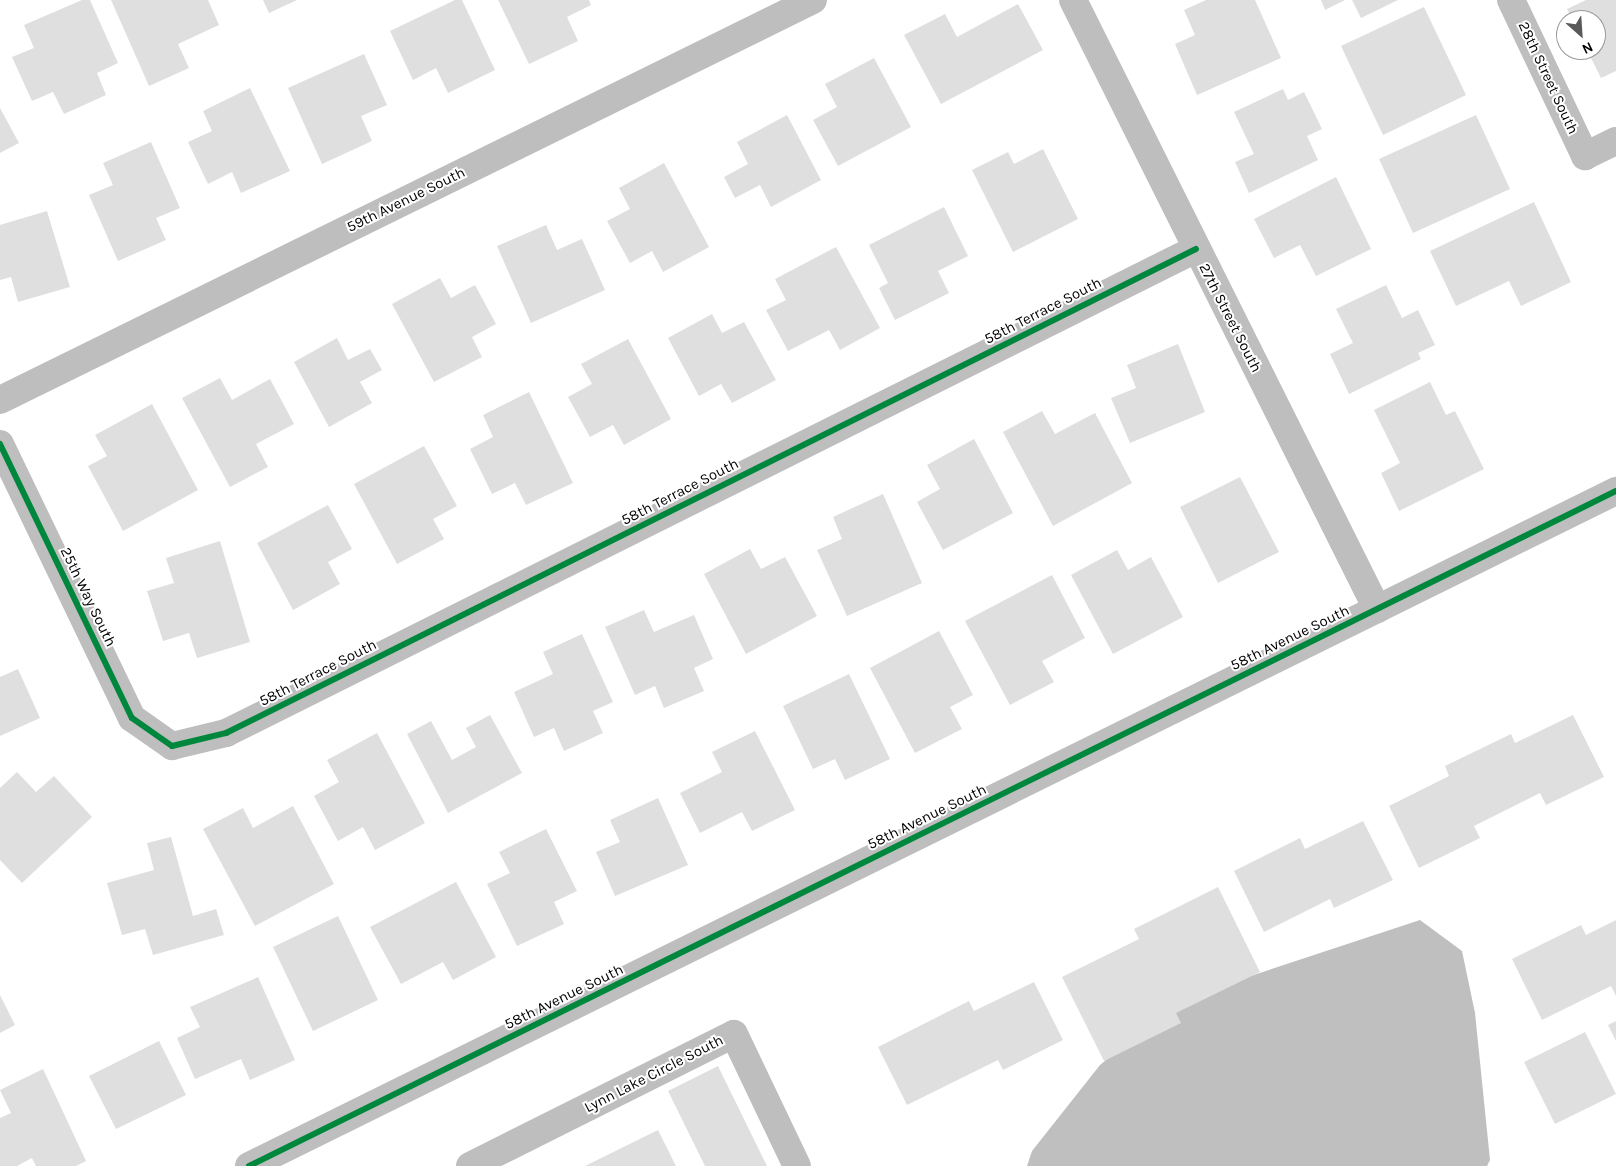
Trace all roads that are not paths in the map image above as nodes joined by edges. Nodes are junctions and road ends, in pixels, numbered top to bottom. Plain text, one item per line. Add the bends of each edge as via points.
1 (813, 0) edge
2 (1073, 0) edge
3 (1511, 0) edge
4 (1616, 141) edge
5 (1196, 249) junction
6 (0, 400) edge
7 (0, 444) edge
8 (1616, 491) edge
9 (1377, 609) junction
10 (172, 746) joint
11 (249, 1166) edge
12 (470, 1166) edge
13 (797, 1166) edge

1 - 6 street, 59th Avenue South
2 - 5 street, 27th Street South
3 - 4 street, 28th Street South via 1585,156
5 - 9 street, 27th Street South
5 - 10 street, 58th Terrace South via 226,733
7 - 10 street, 25th Way South via 132,718
8 - 9 street, 58th Avenue South
9 - 11 street, 58th Avenue South
12 - 13 street, Lynn Lake Circle South via 734,1034

